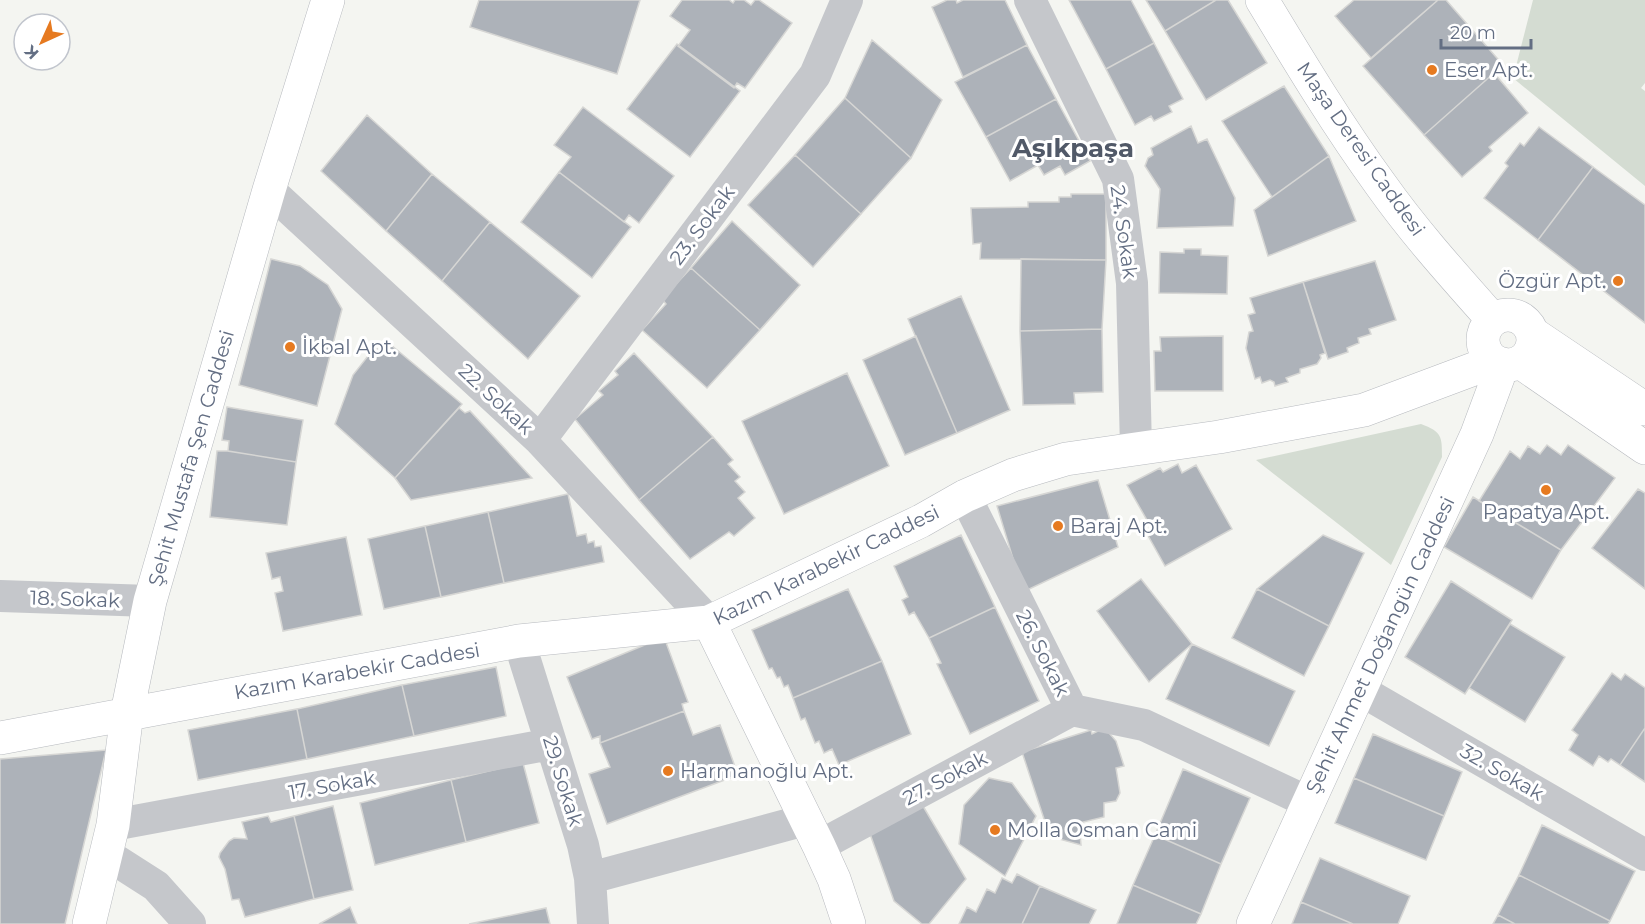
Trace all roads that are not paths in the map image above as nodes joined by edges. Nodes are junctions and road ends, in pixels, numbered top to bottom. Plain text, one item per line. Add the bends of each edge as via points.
1 (328, 0) edge
2 (847, 0) edge
3 (1030, 0) edge
4 (1262, 0) edge
5 (269, 190) junction
6 (1513, 355) junction
7 (1645, 409) edge
8 (540, 440) junction
9 (1645, 448) edge
10 (1136, 449) junction
11 (965, 496) junction
12 (0, 596) edge
13 (150, 601) junction
14 (709, 622) junction
15 (519, 641) junction
16 (1360, 690) junction
17 (1072, 710) junction
18 (127, 713) junction
19 (0, 738) edge
20 (551, 744) junction
21 (1308, 802) junction
22 (812, 833) junction
23 (109, 839) junction
24 (1645, 855) edge
25 (590, 878) junction
26 (89, 924) edge
27 (190, 924) edge
28 (593, 924) edge
29 (849, 924) edge
30 (1253, 924) edge

1 - 5 street, Şehit Mustafa Şen Caddesi
2 - 8 street, 23. Sokak via 815,75
3 - 10 street, 24. Sokak via 1118,179 1132,283
4 - 6 street, Maşa Deresi Caddesi via 1382,187 1493,320 1483,341 1489,356
5 - 8 street, 22. Sokak
5 - 13 street, Şehit Mustafa Şen Caddesi
6 - 7 street
6 - 9 street
6 - 10 street, Kazım Karabekir Caddesi via 1364,410
6 - 16 street, Şehit Ahmet Doğangün Caddesi
8 - 14 street, 22. Sokak
10 - 11 street, Kazım Karabekir Caddesi via 1066,459 1013,475
11 - 14 street, Kazım Karabekir Caddesi via 921,521
11 - 17 street, 26. Sokak
12 - 13 street, 18. Sokak
13 - 18 street, Şehit Mustafa Şen Caddesi
14 - 15 street, Kazım Karabekir Caddesi
14 - 22 street
15 - 18 street, Kazım Karabekir Caddesi
15 - 20 street, 29. Sokak
16 - 21 street, Şehit Ahmet Doğangün Caddesi
16 - 24 street, 32. Sokak
17 - 21 street, 26. Sokak via 1144,725
17 - 22 street, 27. Sokak
18 - 19 street, Kazım Karabekir Caddesi
18 - 23 street, Şehit Mustafa Şen Caddesi
20 - 23 street, 17. Sokak
20 - 25 street, 29. Sokak
21 - 30 street, Şehit Ahmet Doğangün Caddesi
22 - 25 street, 27. Sokak
22 - 29 street via 834,879
23 - 26 street, Şehit Mustafa Şen Caddesi
23 - 27 street
25 - 28 street, 29. Sokak

